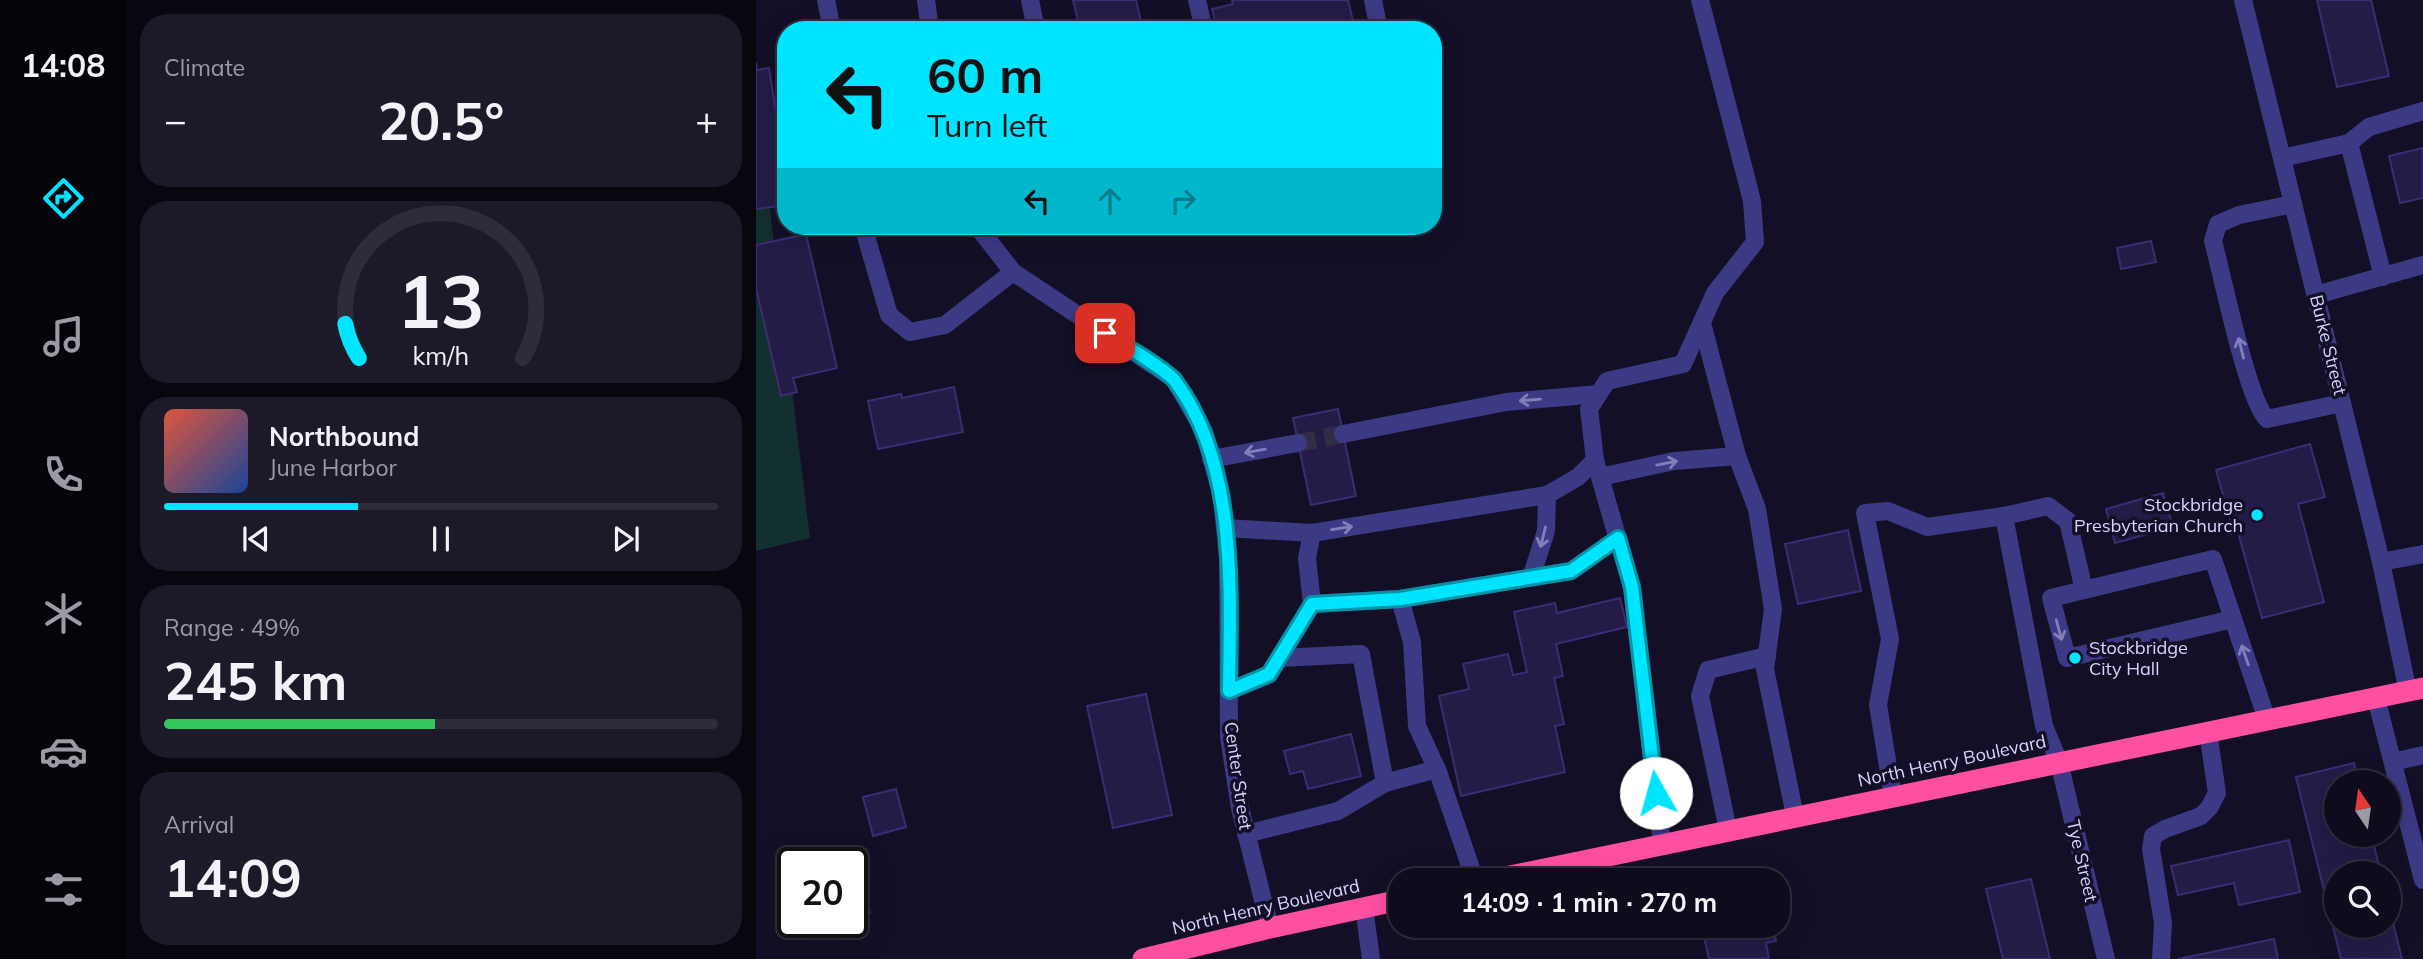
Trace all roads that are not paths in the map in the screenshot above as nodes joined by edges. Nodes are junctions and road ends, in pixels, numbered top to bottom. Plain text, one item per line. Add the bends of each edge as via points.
1 (826, 0) edge
2 (926, 0) edge
3 (1030, 0) edge
4 (1197, 0) edge
5 (1373, 0) edge
6 (1700, 0) edge
7 (2243, 0) edge
8 (830, 21) edge
9 (929, 21) edge
10 (1034, 21) edge
11 (1201, 21) edge
12 (1377, 21) edge
13 (2423, 111) edge
14 (2349, 143) junction
15 (2282, 158) junction
16 (2293, 204) junction
17 (866, 235) edge
18 (984, 235) edge
19 (2423, 265) edge
20 (1013, 272) junction
21 (2384, 277) junction
22 (2316, 295) junction
23 (1702, 323) junction
24 (1598, 394) junction
25 (2342, 403) junction
26 (1343, 434) tunnel mouth
27 (1298, 443) tunnel mouth
28 (1737, 456) junction
29 (1211, 458) junction
30 (1598, 469) junction
31 (1547, 495) junction
32 (2004, 516) junction
33 (1225, 528) junction
34 (1312, 533) junction
35 (1618, 538) junction
36 (2423, 554) edge
37 (2381, 562) junction
38 (1531, 578) junction
39 (2084, 590) junction
40 (1400, 599) junction
41 (1312, 604) junction
42 (2233, 619) junction
43 (1767, 656) junction
44 (1280, 658) junction
45 (2416, 690) edge
46 (1229, 691) junction
47 (2376, 698) junction
48 (2267, 720) junction
49 (2208, 732) junction
50 (2423, 755) edge
51 (2059, 762) junction
52 (2393, 762) junction
53 (1437, 769) junction
54 (1385, 783) junction
55 (1893, 796) junction
56 (1795, 816) junction
57 (1728, 831) junction
58 (1246, 834) junction
59 (1662, 844) junction
60 (1471, 868) edge
61 (1548, 868) edge
62 (2423, 880) edge
63 (1388, 902) edge
64 (1364, 907) junction
65 (1270, 928) junction
66 (1190, 954) edge
67 (1143, 959) edge
68 (1371, 959) edge
69 (2106, 959) edge
70 (2161, 959) edge

1 - 8 street
2 - 9 street
3 - 10 street
4 - 11 street
5 - 12 street
6 - 23 street via 1752,201 1755,242 1715,293
7 - 15 street, Burke Street
13 - 14 street via 2369,127
14 - 15 street
14 - 21 street
15 - 16 street, Burke Street
16 - 22 street, Burke Street
25 -> 16 street via 2267,418 2261,413 2213,242 2218,224
17 - 20 street via 889,315 910,332 945,325
18 - 20 street, Center Street
19 - 21 street
20 - 29 street, Center Street via 1174,379 1204,432
21 - 22 street
22 - 25 street, Burke Street
23 - 24 street via 1683,364 1607,381
23 - 28 street
24 -> 26 street via 1506,402
24 - 30 street via 1588,409
25 - 37 street, Burke Street
27 -> 29 street
30 -> 28 street
28 - 43 street via 1757,509 1773,609
29 - 33 street, Center Street
30 - 31 street
30 - 35 street
34 -> 31 street
31 -> 38 street via 1546,531
32 - 39 street via 2049,506 2068,521
32 - 51 street, Tye Street via 2045,726
32 - 55 street via 1927,527 1888,511 1866,513 1890,639 1878,705
33 - 34 street
33 - 46 street, Center Street
34 - 41 street via 1307,558
35 - 38 street via 1571,571
35 - 59 street via 1632,587
36 - 37 street
37 - 45 street, Burke Street
38 - 40 street
39 - 42 street via 2213,559
39 -> 42 street via 2050,598 2067,658
40 - 41 street
40 - 53 street via 1412,642 1417,726
41 - 44 street
48 -> 42 street
43 - 56 street via 1765,669
43 - 57 street via 1708,670 1700,696
44 - 46 street via 1269,674
44 - 54 street via 1361,654
45 - 47 highway, North Henry Boulevard
46 - 58 street, Center Street via 1229,737
47 - 48 highway, North Henry Boulevard
47 - 52 street
48 - 49 highway, North Henry Boulevard
49 - 51 highway, North Henry Boulevard
49 - 70 street via 2217,793 2200,816 2154,836 2151,849 2163,923
50 - 52 street
51 - 55 highway, North Henry Boulevard
51 - 69 street, Tye Street
52 - 62 street
53 - 54 street
53 - 60 street
54 - 58 street via 1338,811
55 - 56 highway, North Henry Boulevard
56 - 57 highway, North Henry Boulevard
57 - 59 highway, North Henry Boulevard
58 - 65 street, Center Street
59 - 61 highway, North Henry Boulevard
63 - 64 highway, North Henry Boulevard
64 - 65 highway, North Henry Boulevard
64 - 68 street
65 - 66 highway, North Henry Boulevard
66 - 67 highway, North Henry Boulevard

